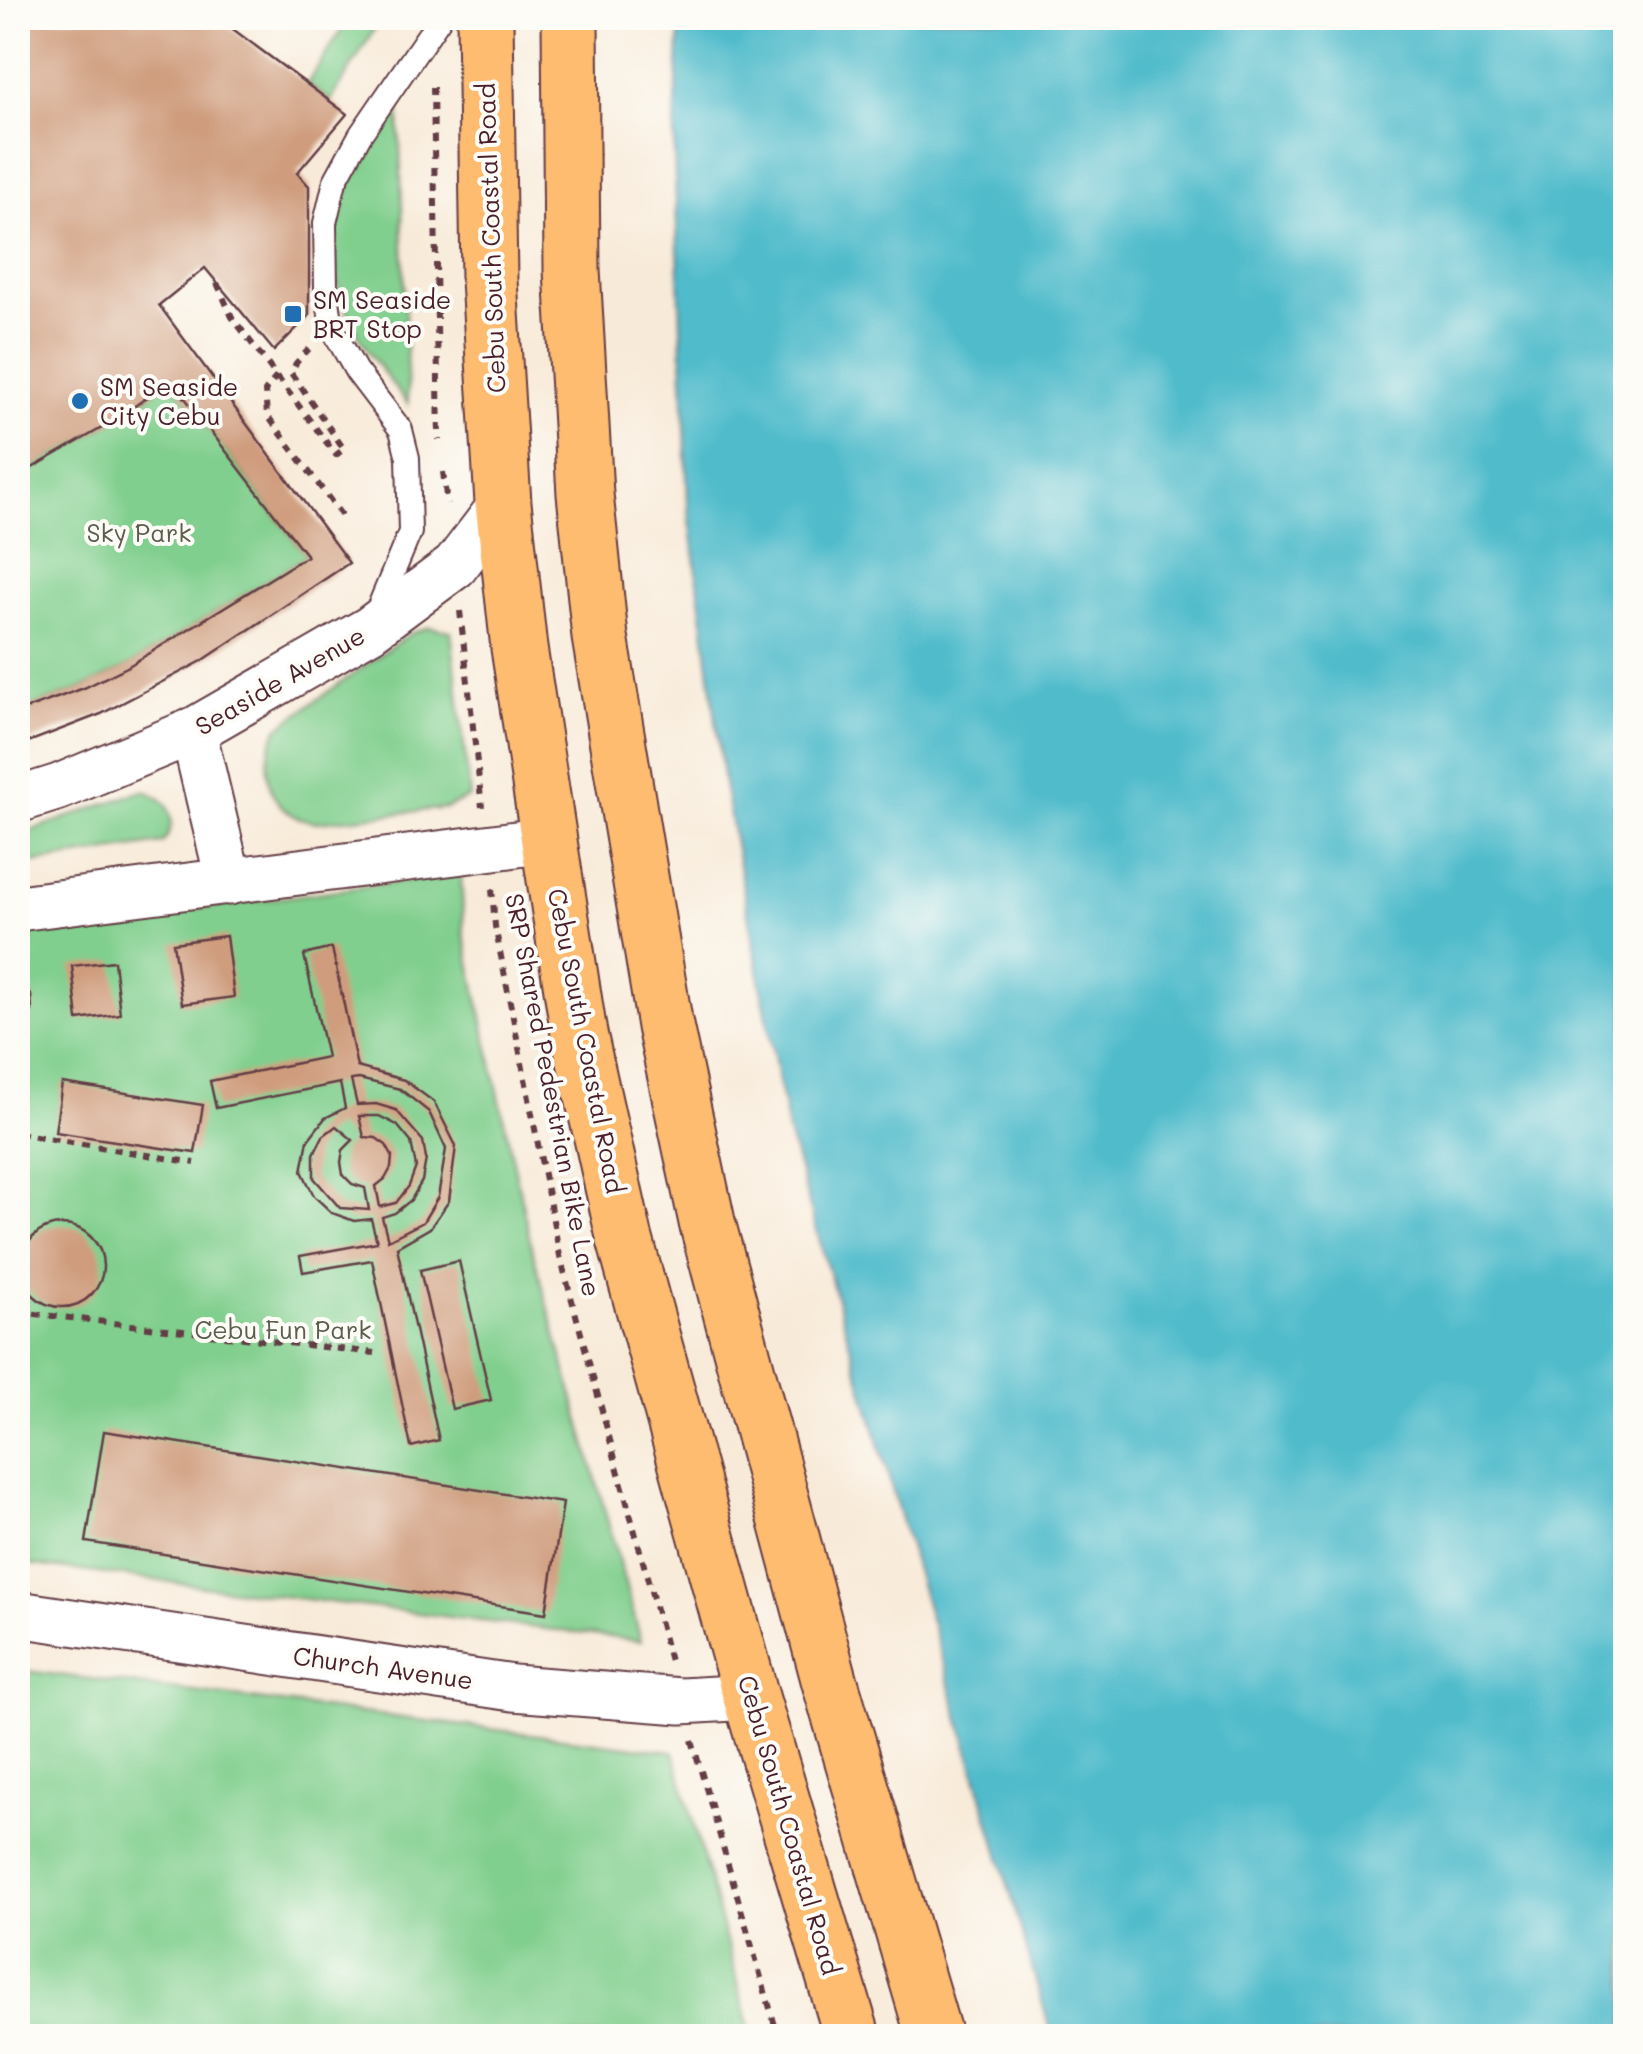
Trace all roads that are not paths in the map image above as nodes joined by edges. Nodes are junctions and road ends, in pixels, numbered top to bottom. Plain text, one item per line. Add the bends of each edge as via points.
1 (485, 18) edge
2 (570, 18) edge
3 (436, 23) edge
4 (503, 504) junction
5 (370, 629) junction
6 (194, 731) junction
7 (18, 800) edge
8 (548, 840) junction
9 (229, 882) junction
10 (18, 908) edge
11 (18, 1614) edge
12 (751, 1697) junction
13 (852, 2036) edge
14 (934, 2036) edge

1 - 4 highway, Cebu South Coastal Road via 489,280
2 - 14 highway via 572,270 585,494 600,637 662,1006 717,1260 829,1680
3 - 5 lane via 360,135 335,181 325,224 332,328 401,430 408,458 410,532
4 - 5 street, Seaside Avenue via 455,566
4 - 8 highway, Cebu South Coastal Road
5 - 6 street, Seaside Avenue
6 - 7 street, Seaside Avenue
6 - 9 street
8 - 9 street
8 - 12 highway, Cebu South Coastal Road via 579,1034 624,1236
9 - 10 street
11 - 12 street, Church Avenue via 513,1688 681,1701
12 - 13 highway, Cebu South Coastal Road

